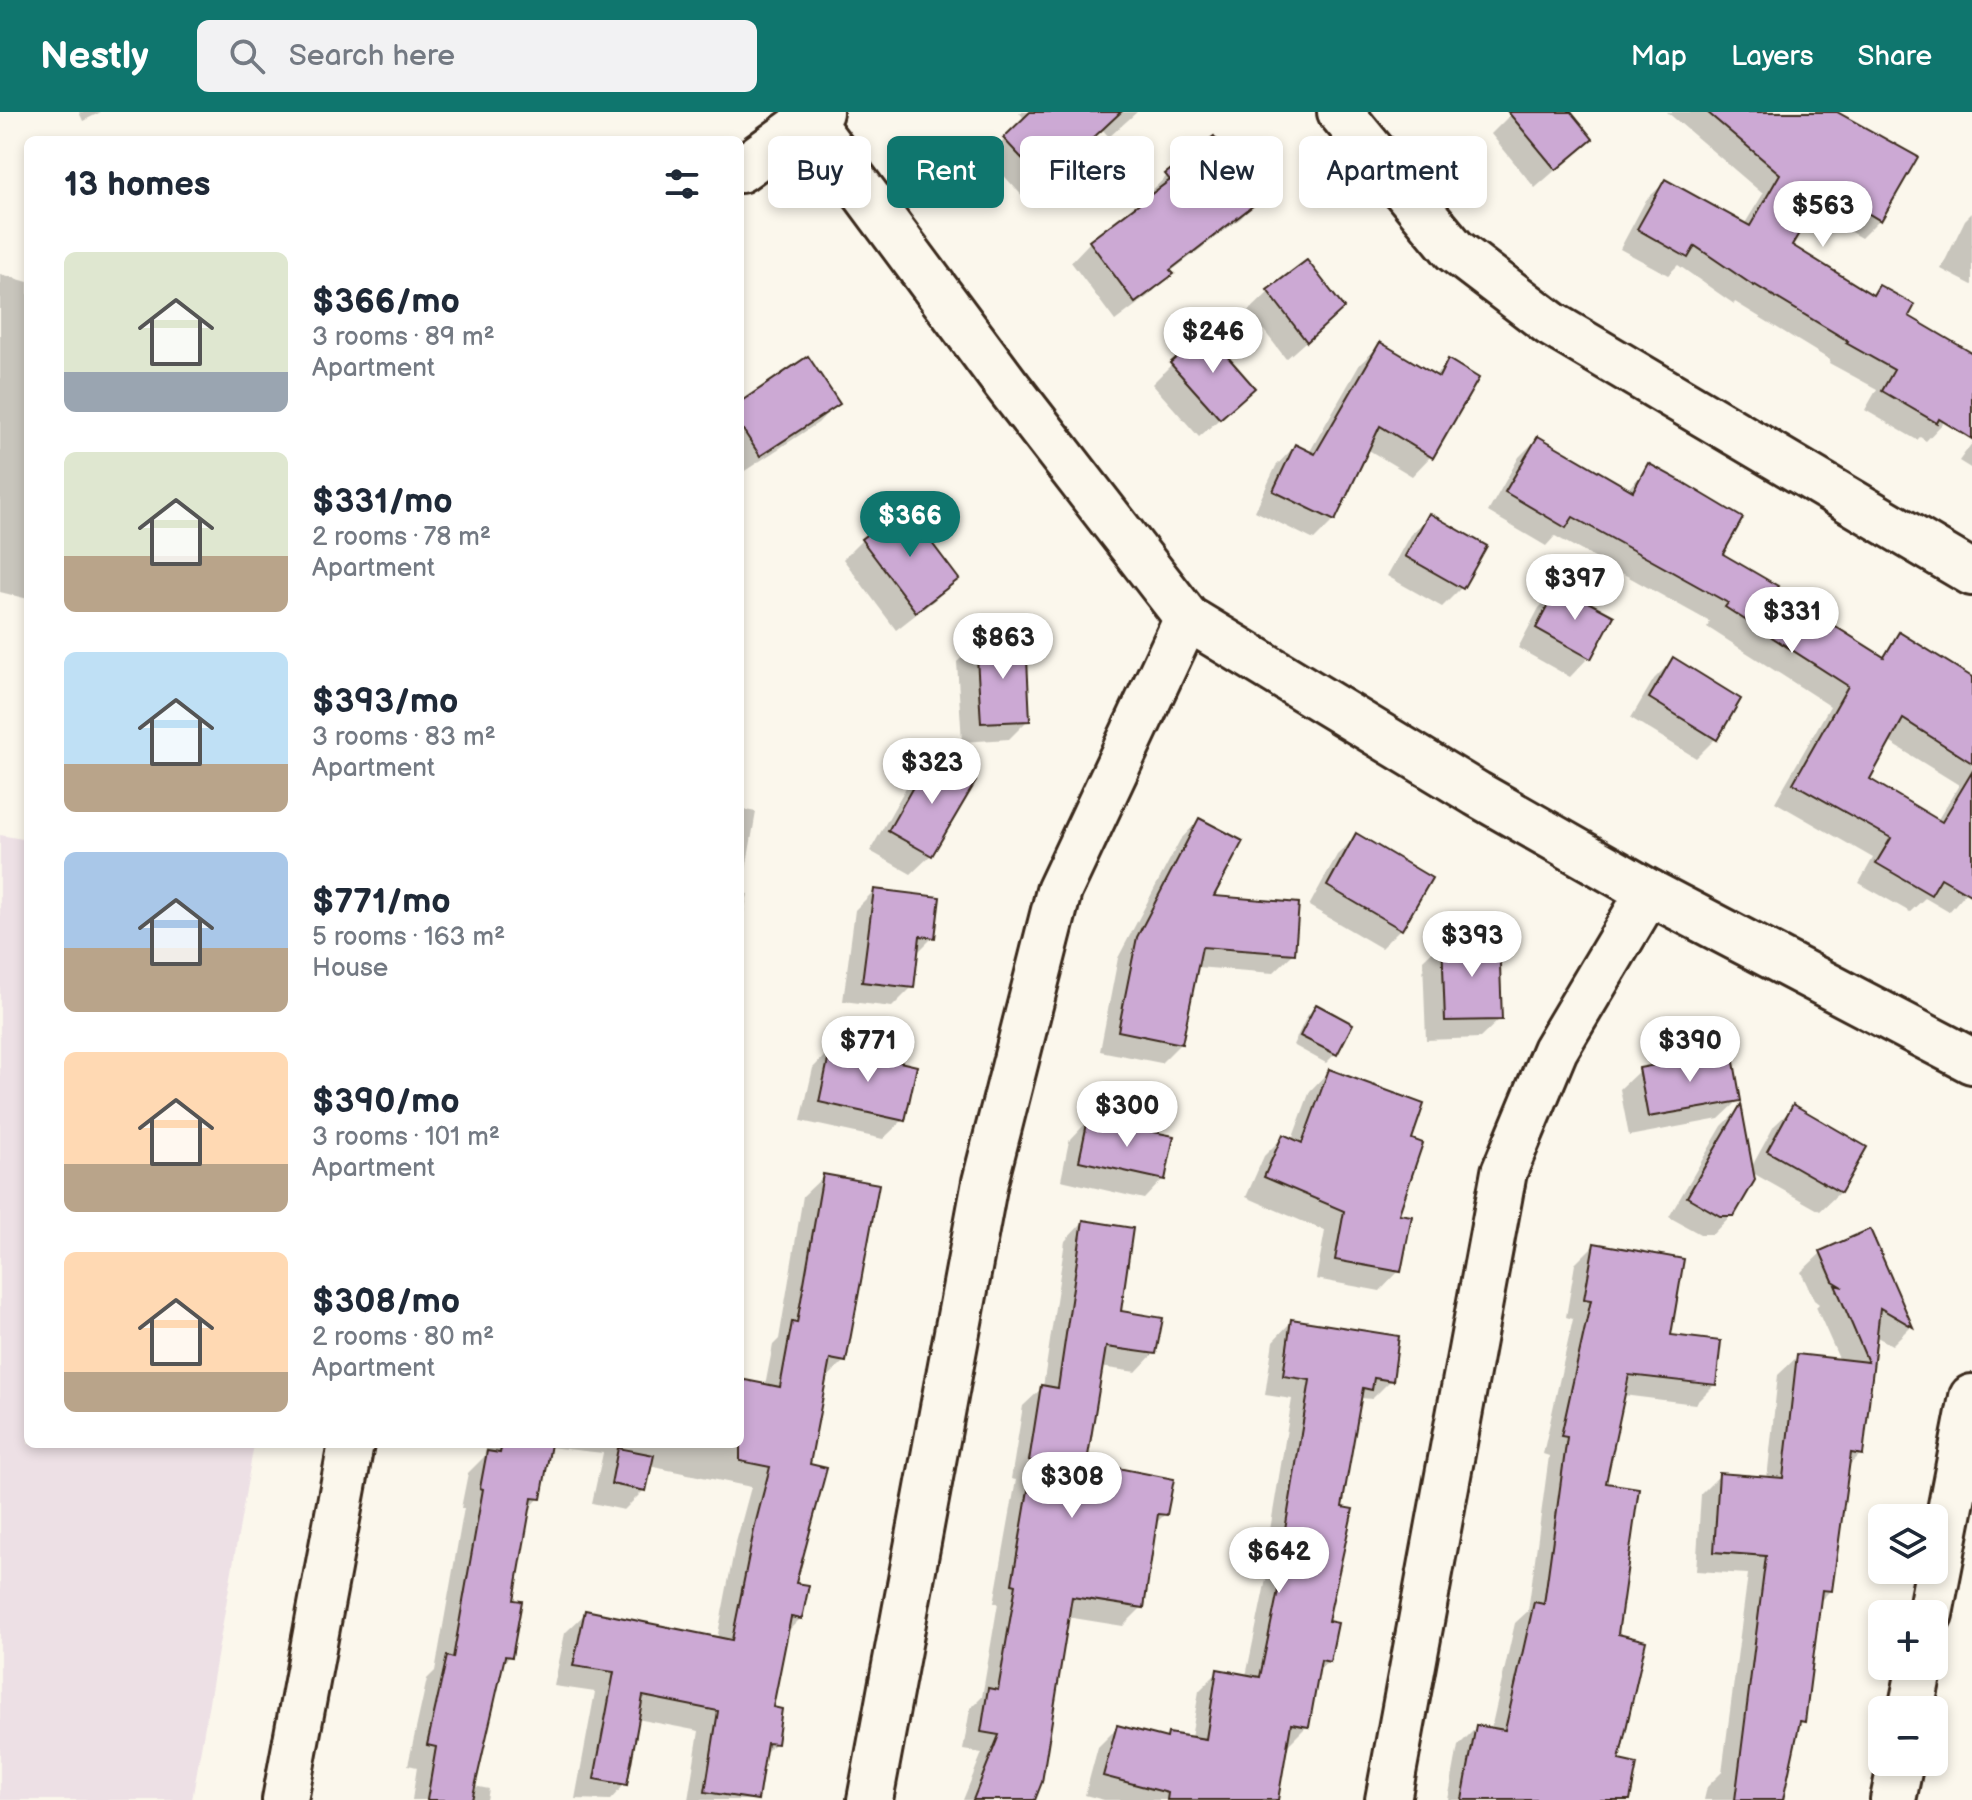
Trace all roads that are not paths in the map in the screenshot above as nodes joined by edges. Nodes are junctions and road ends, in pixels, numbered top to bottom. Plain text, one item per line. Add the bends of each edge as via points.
1 (1340, 112) edge
2 (812, 114) edge
3 (744, 167) edge
4 (1972, 573) edge
5 (1187, 618) junction
6 (1649, 892) junction
7 (1972, 1061) edge
8 (1972, 1397) edge
9 (350, 1448) edge
10 (1933, 1600) edge
11 (1898, 1776) edge
12 (285, 1800) edge
13 (870, 1800) edge
14 (1388, 1800) edge
15 (1893, 1800) edge

1 - 4 street via 1454,250 1551,324
2 - 3 street
2 - 5 street via 1006,384
5 - 6 street
5 - 13 street via 1059,891 985,1182
6 - 7 street
6 - 14 street via 1555,1050 1504,1172
8 - 10 street
9 - 12 street
11 - 15 street

